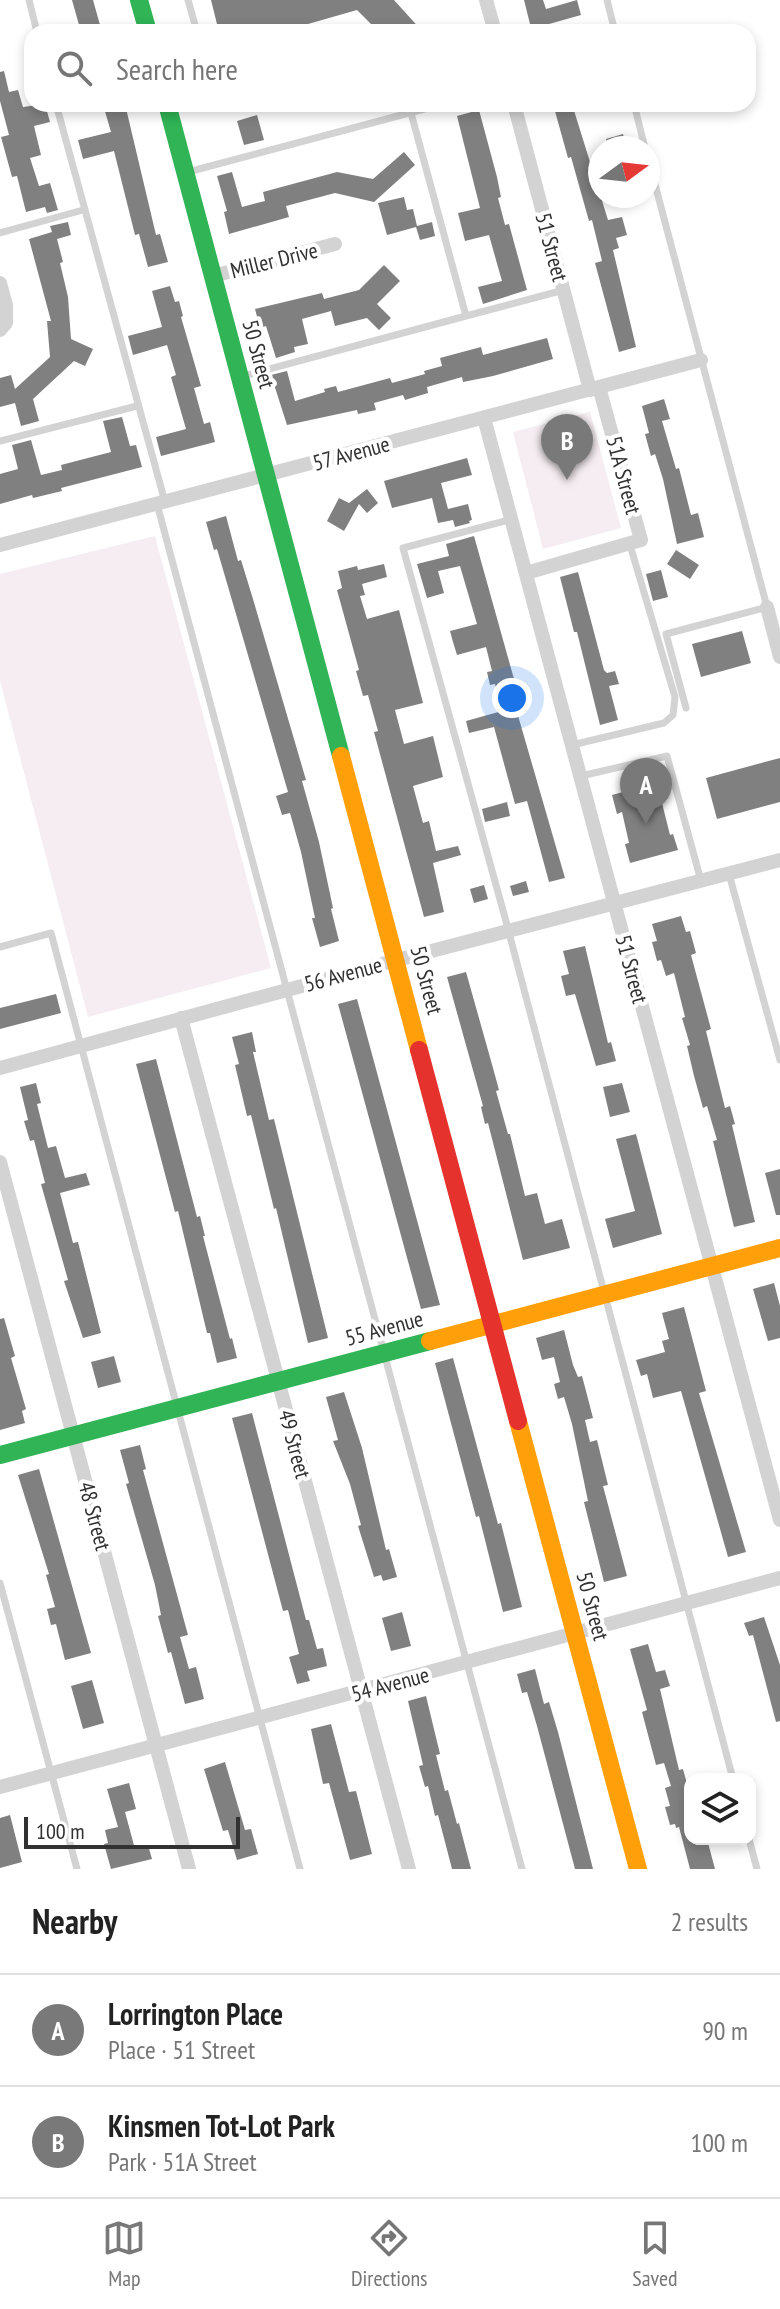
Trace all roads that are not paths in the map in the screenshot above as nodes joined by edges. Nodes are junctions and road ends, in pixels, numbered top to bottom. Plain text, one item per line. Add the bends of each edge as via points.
1 (29, 0) edge
2 (139, 0) edge
3 (188, 0) edge
4 (486, 0) edge
5 (607, 0) edge
6 (35, 24) edge
7 (146, 24) edge
8 (195, 24) edge
9 (493, 24) edge
10 (613, 24) edge
11 (58, 112) edge
12 (169, 112) edge
13 (415, 112) edge
14 (516, 112) edge
15 (636, 112) edge
16 (411, 113) junction
17 (642, 136) edge
18 (186, 173) junction
19 (660, 204) edge
20 (83, 210) junction
21 (0, 233) edge
22 (335, 244) dead end
23 (213, 276) junction
24 (0, 283) edge
25 (564, 290) junction
26 (466, 316) junction
27 (0, 330) edge
28 (701, 360) junction
29 (240, 377) junction
30 (595, 388) junction
31 (137, 406) junction
32 (484, 418) junction
33 (0, 441) edge
34 (267, 475) junction
35 (161, 503) junction
36 (512, 519) junction
37 (0, 545) edge
38 (630, 545) junction
39 (526, 573) junction
40 (767, 607) junction
41 (780, 657) edge
42 (686, 708) dead end
43 (572, 745) junction
44 (581, 776) junction
45 (780, 860) edge
46 (729, 874) junction
47 (701, 881) junction
48 (615, 904) junction
49 (508, 931) junction
50 (0, 947) edge
51 (397, 960) junction
52 (287, 990) junction
53 (181, 1018) junction
54 (80, 1046) junction
55 (780, 1060) edge
56 (0, 1068) edge
57 (0, 1162) edge
58 (780, 1248) edge
59 (712, 1266) junction
60 (603, 1294) junction
61 (493, 1323) junction
62 (385, 1352) junction
63 (278, 1381) junction
64 (176, 1408) junction
65 (73, 1436) junction
66 (0, 1455) edge
67 (780, 1520) edge
68 (780, 1578) edge
69 (0, 1583) edge
70 (685, 1604) junction
71 (576, 1634) junction
72 (467, 1663) junction
73 (362, 1691) junction
74 (260, 1718) junction
75 (156, 1745) junction
76 (51, 1773) junction
77 (731, 1773) edge
78 (0, 1787) edge
79 (751, 1845) edge
80 (77, 1869) edge
81 (189, 1869) edge
82 (300, 1869) edge
83 (409, 1869) edge
84 (522, 1869) edge
85 (638, 1869) edge
86 (757, 1869) edge

1 - 6 lane
2 - 7 street
3 - 8 lane
4 - 9 street
5 - 10 lane
11 - 20 lane
12 - 18 street, 50 Street
13 - 16 lane
14 - 25 street, 51 Street
15 - 17 lane
16 - 18 lane
16 - 26 lane
18 - 23 street, 50 Street
19 - 28 lane
20 - 21 lane
20 - 31 lane
22 - 23 street, Miller Drive
23 - 29 street, 50 Street
24 - 27 street via 6,323
25 - 26 lane
25 - 30 street, 51 Street
26 - 29 lane
28 - 30 street, 57 Avenue
28 - 40 lane
29 - 34 street, 50 Street
30 - 32 street, 57 Avenue
30 - 38 street, 51A Street via 641,540
31 - 33 lane
31 - 35 lane
32 - 34 street, 57 Avenue
32 - 36 street, 51 Street
34 - 35 street, 57 Avenue
34 - 51 street, 50 Street
35 - 37 street, 57 Avenue
35 - 52 lane
36 - 39 street, 51 Street
36 - 49 lane via 403,548
38 - 39 street, 51A Street
38 - 43 lane via 675,697 673,715 664,723
39 - 43 street, 51 Street
40 - 41 street
40 - 42 lane via 666,634
43 - 44 street, 51 Street
44 - 47 lane via 667,756
44 - 48 street, 51 Street
45 - 46 street, 56 Avenue
46 - 47 street, 56 Avenue
46 - 55 lane
47 - 48 street, 56 Avenue
48 - 49 street, 56 Avenue
48 - 59 street, 51 Street
49 - 51 street, 56 Avenue
49 - 60 lane
50 - 54 lane via 51,933
51 - 52 street, 56 Avenue
51 - 61 street, 50 Street
52 - 53 street, 56 Avenue
52 - 62 lane
53 - 54 street, 56 Avenue
53 - 63 street, 49 Street
54 - 56 street, 56 Avenue
54 - 64 lane
57 - 65 street, 48 Street
58 - 59 street, 55 Avenue
59 - 60 street, 55 Avenue
59 - 67 street, 51 Street
60 - 61 street, 55 Avenue
60 - 70 lane
61 - 62 street, 55 Avenue
61 - 71 street, 50 Street
62 - 63 street, 55 Avenue
62 - 72 lane
63 - 64 street, 55 Avenue
63 - 73 street, 49 Street
64 - 65 street, 55 Avenue
64 - 74 lane
65 - 66 street, 55 Avenue
65 - 75 street, 48 Street
68 - 70 street, 54 Avenue
69 - 76 lane
70 - 71 street, 54 Avenue
70 - 77 lane
71 - 72 street, 54 Avenue
71 - 85 street, 50 Street
72 - 73 street, 54 Avenue
72 - 84 lane
73 - 74 street, 54 Avenue
73 - 83 street, 49 Street
74 - 75 street, 54 Avenue
74 - 82 lane
75 - 76 street, 54 Avenue
75 - 81 street, 48 Street
76 - 78 street, 54 Avenue
76 - 80 lane
79 - 86 lane

